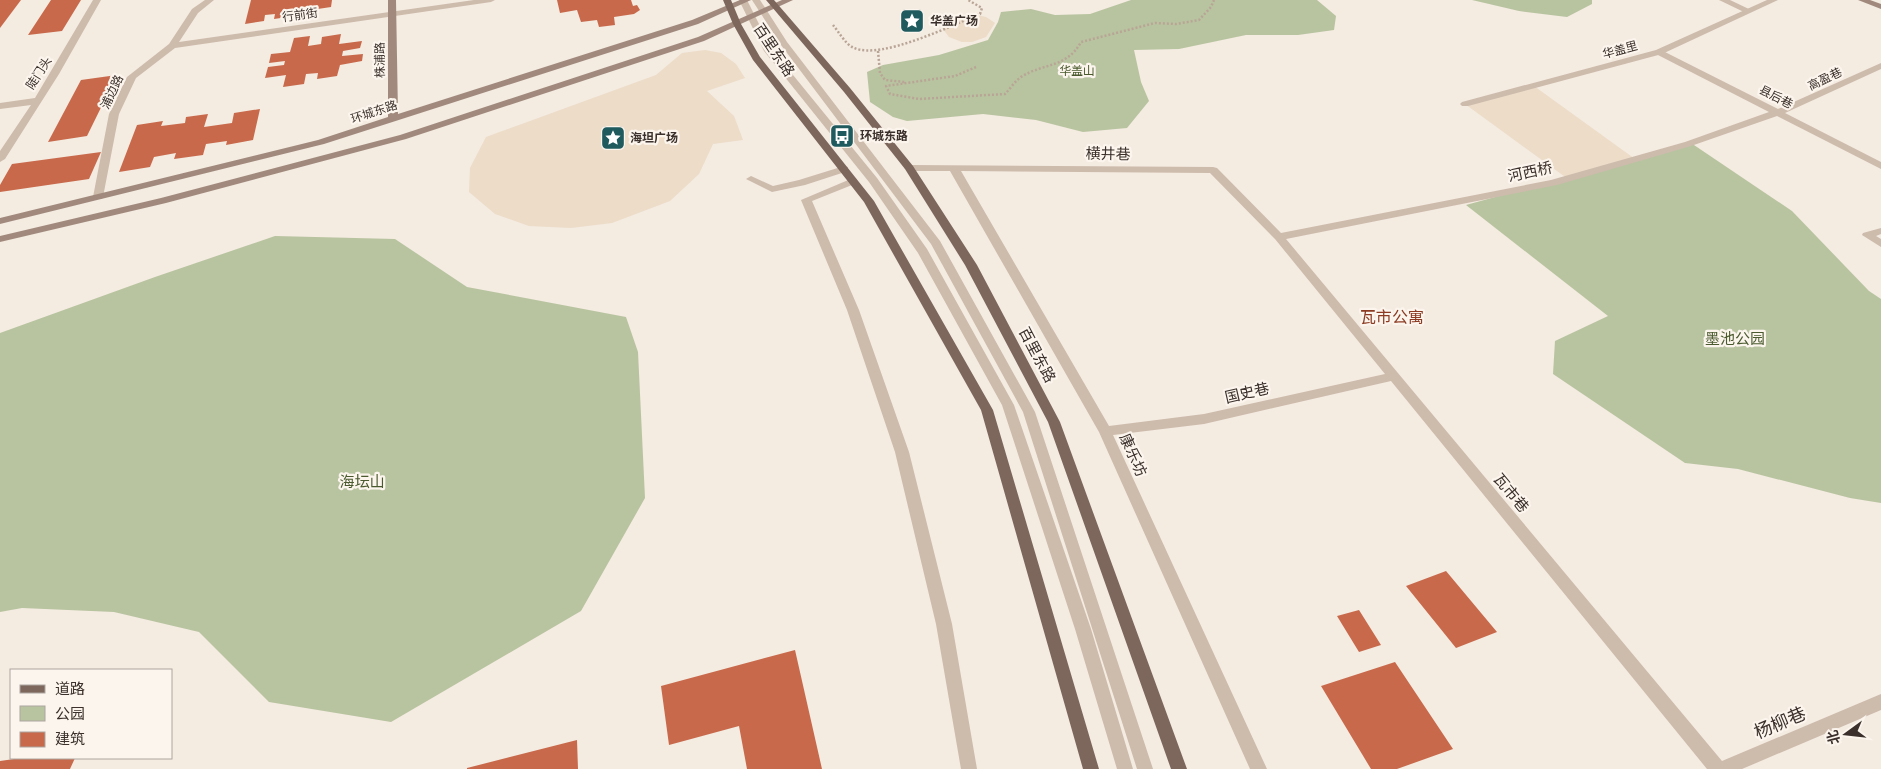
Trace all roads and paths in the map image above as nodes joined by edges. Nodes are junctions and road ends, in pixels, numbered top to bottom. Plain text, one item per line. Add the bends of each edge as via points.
1 (100, 0) edge
2 (210, 0) edge
3 (392, 0) edge
4 (491, 0) edge
5 (748, 0) edge
6 (789, 0) edge
7 (968, 0) edge
8 (1214, 0) edge
9 (1723, 0) edge
10 (1774, 0) edge
11 (1862, 0) edge
12 (728, 4) edge
13 (770, 6) edge
14 (1881, 7) edge
15 (1749, 11) junction
16 (392, 14) junction
17 (752, 17) junction
18 (737, 24) junction
19 (833, 25) dead end
20 (172, 46) junction
21 (878, 51) junction
22 (1659, 52) junction
23 (1881, 66) edge
24 (976, 67) dead end
25 (911, 82) junction
26 (36, 101) junction
27 (1465, 104) dead end
28 (0, 106) edge
29 (1780, 112) junction
30 (393, 119) junction
31 (0, 159) edge
32 (1881, 166) edge
33 (953, 167) junction
34 (909, 168) junction
35 (844, 169) junction
36 (751, 179) dead end
37 (853, 181) junction
38 (98, 196) junction
39 (0, 221) edge
40 (1881, 231) edge
41 (1280, 237) junction
42 (0, 239) edge
43 (1881, 244) edge
44 (1394, 376) junction
45 (1105, 431) junction
46 (1881, 702) edge
47 (969, 769) edge
48 (1091, 769) edge
49 (1125, 769) edge
50 (1145, 769) edge
51 (1179, 769) edge
52 (1258, 769) edge
53 (1718, 769) edge
54 (1722, 769) edge

1 - 26 street, 陡门头
2 - 20 street, 浦边路 via 195,11
3 - 16 main road, 株浦路
4 - 16 street, 行前街
5 - 12 main road, 环城东路
5 - 13 street
5 - 17 street
6 - 13 main road
7 - 21 path via 982,8 980,14 944,30
8 - 25 path via 1199,20 1155,23 1081,42 1075,53 1061,62 1020,77 1004,94 919,99 890,94 886,86
9 - 15 street
10 - 15 street, 华盖里
11 - 14 main road
12 - 18 main road, 百里东路
12 - 30 main road, 环城东路 via 695,22
13 - 17 main road
13 - 34 main road, 百里东路 via 847,90
13 - 50 street via 784,43 936,243 1029,412
15 - 22 street, 华盖里
16 - 20 street, 行前街
16 - 30 main road, 株浦路
17 - 18 main road
17 - 49 street via 767,48 873,180 923,252 1008,405 1083,629
18 - 35 main road, 百里东路 via 756,58
18 - 42 main road via 701,39 403,136 162,201
19 - 21 path via 853,48
20 - 38 street, 浦边路 via 132,77 128,84 114,114
21 - 25 path via 880,73 885,80
22 - 27 street, 华盖里
22 - 29 street, 县后巷
23 - 29 street, 高盈巷
24 - 25 path via 955,76
26 - 28 street
26 - 31 street, 陡门头
29 - 32 street, 县后巷
29 - 41 street, 河西桥 via 1688,144 1553,183
30 - 38 main road, 环城东路 via 321,142
33 - 34 street, 横井巷
33 - 41 street, 横井巷 via 1213,170
33 - 45 street, 康乐坊
34 - 51 main road, 百里东路 via 971,265 1054,422
35 - 36 street via 772,189
35 - 37 main road, 百里东路
37 - 47 street via 806,200 853,310 902,452 944,624
37 - 48 main road, 百里东路 via 869,201 987,410
38 - 39 main road, 环城东路
40 - 43 street via 1867,235
41 - 44 street, 瓦市巷
44 - 45 street, 国史巷 via 1204,419
44 - 53 street, 瓦市巷
45 - 52 street, 康乐坊
46 - 54 street, 杨柳巷

